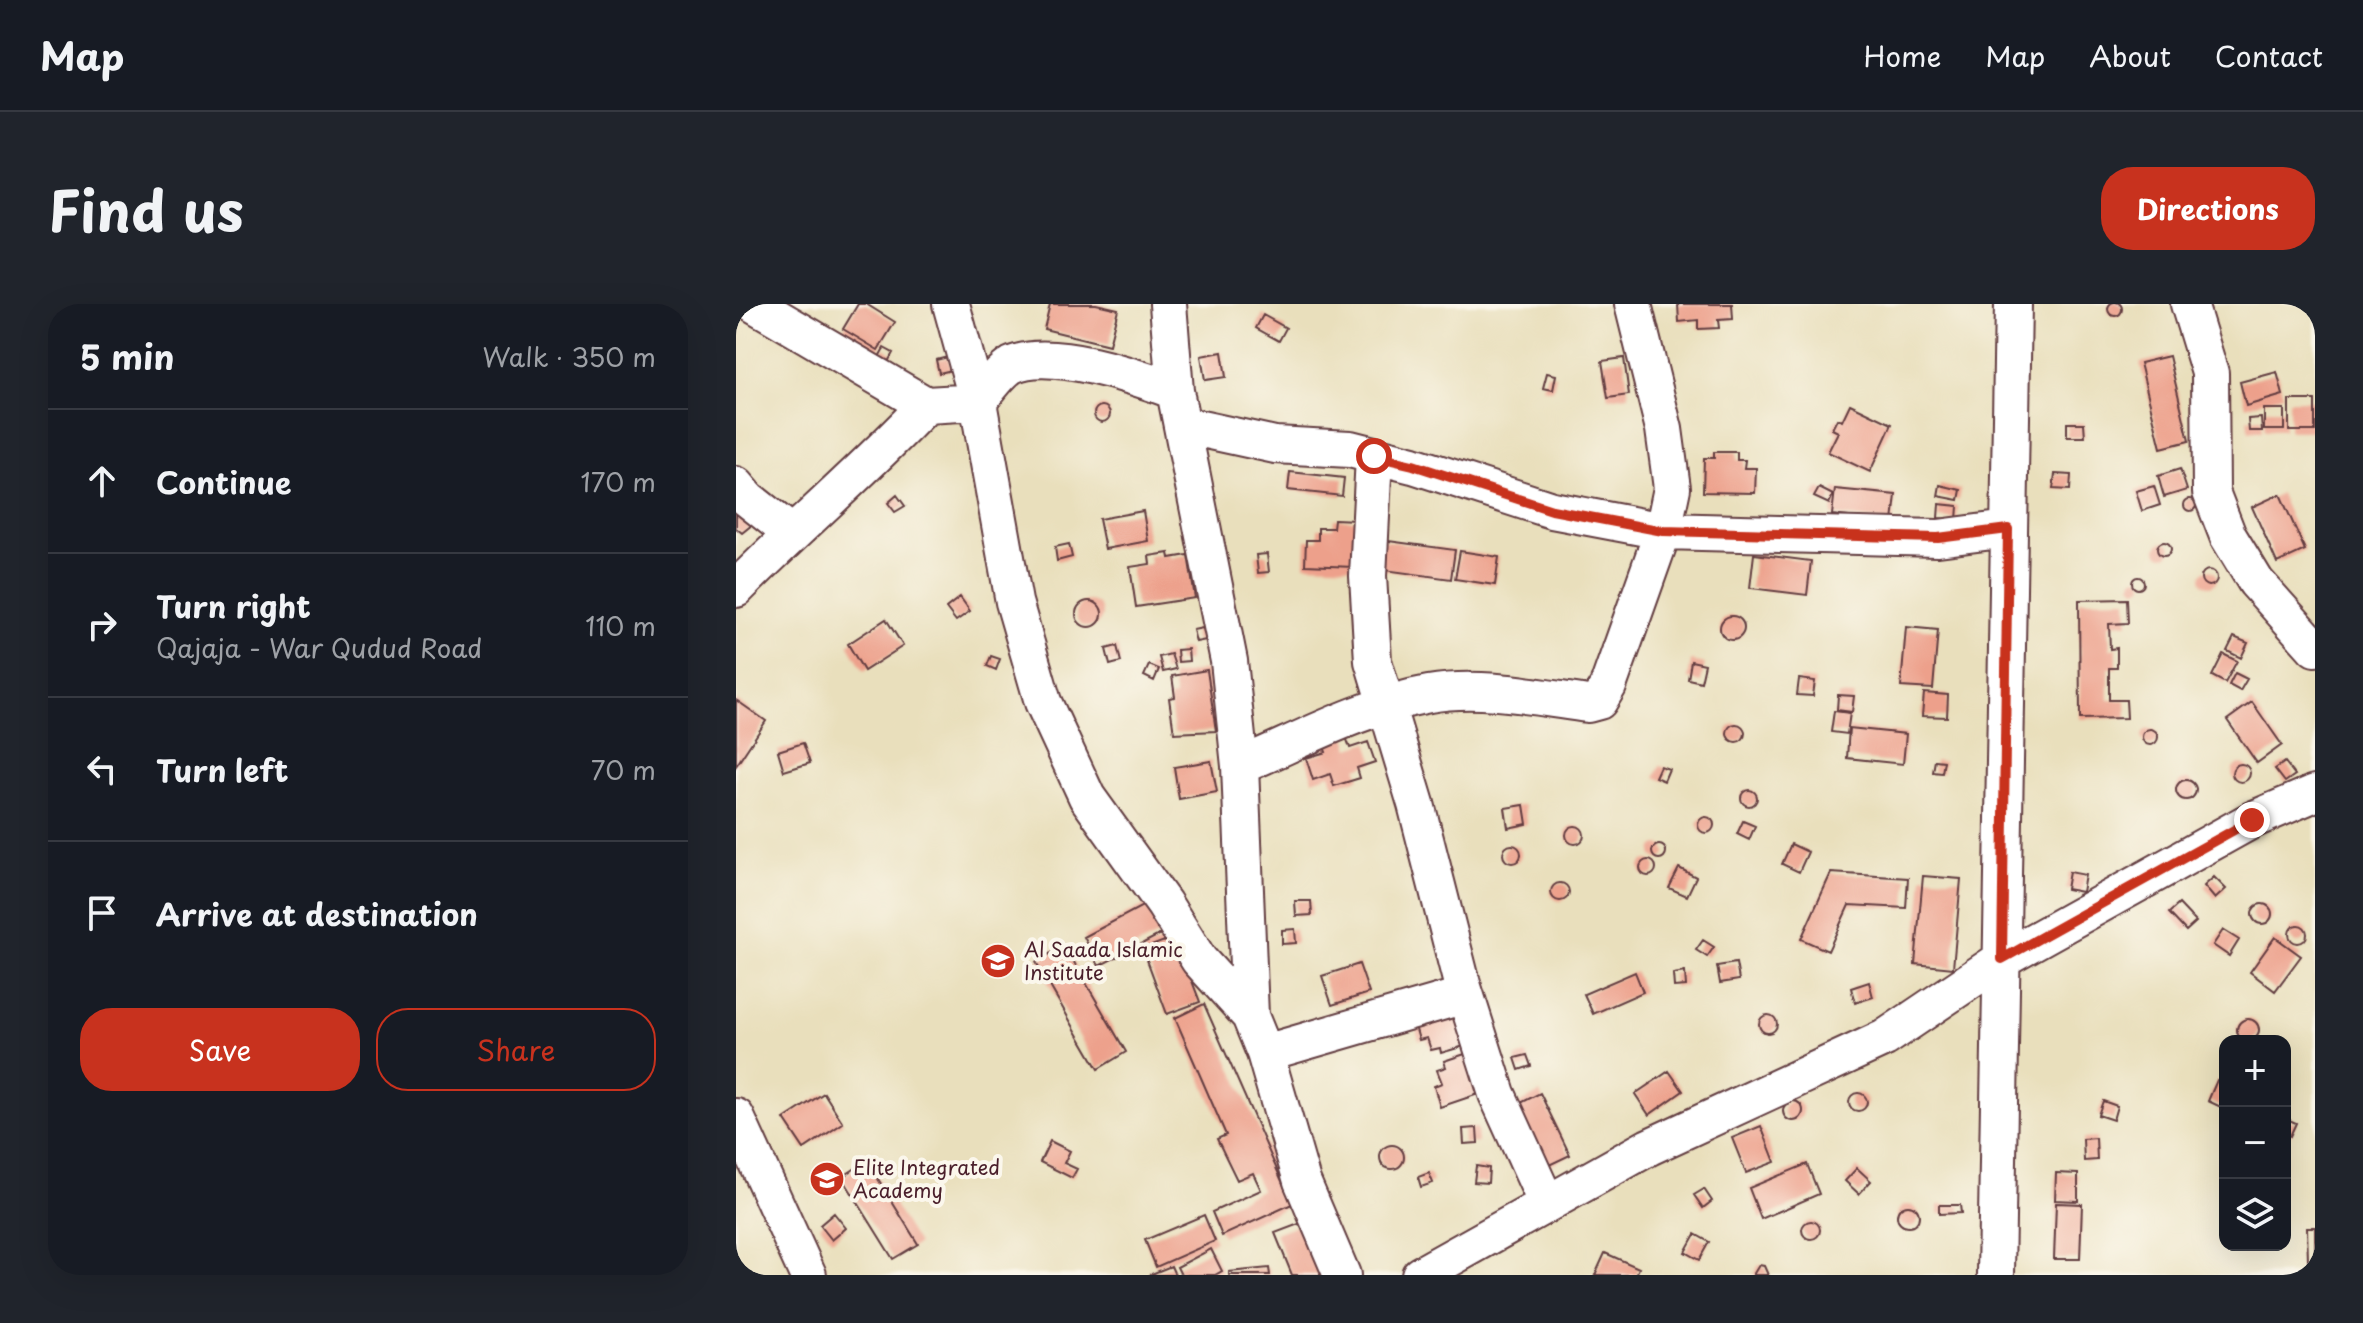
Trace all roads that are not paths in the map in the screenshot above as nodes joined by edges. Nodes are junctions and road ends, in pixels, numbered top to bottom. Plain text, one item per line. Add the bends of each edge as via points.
1 (754, 304) edge
2 (951, 304) edge
3 (1168, 304) edge
4 (1633, 304) edge
5 (2013, 304) edge
6 (2189, 304) edge
7 (978, 402) junction
8 (926, 405) junction
9 (1179, 408) junction
10 (1374, 456) junction
11 (736, 485) edge
12 (2008, 529) junction
13 (1663, 531) junction
14 (791, 533) junction
15 (736, 589) edge
16 (2315, 648) edge
17 (1385, 704) junction
18 (1240, 766) junction
19 (2315, 793) edge
20 (2002, 959) junction
21 (1465, 995) junction
22 (1250, 1016) junction
23 (1265, 1053) junction
24 (736, 1117) edge
25 (1547, 1204) junction
26 (808, 1275) edge
27 (1342, 1275) edge
28 (1420, 1275) edge
29 (1996, 1275) edge

1 - 8 street
2 - 7 street
3 - 9 street
4 - 13 street via 1664,429 1672,488
5 - 12 street
6 - 16 street via 2210,373 2211,492 2228,536 2256,582
7 - 8 street
7 - 9 street via 1012,365 1053,360 1108,369
7 - 22 street via 1014,602 1043,702 1087,797 1199,960
8 - 14 street via 871,464
9 - 10 street via 1275,445 1350,449
9 - 18 street via 1229,661
10 - 13 street via 1552,510
10 - 17 street via 1368,576 1373,661
11 - 14 street
12 - 13 street via 1938,538
12 - 20 street
13 - 17 street via 1599,701 1484,693 1432,694
14 - 15 street
17 - 18 street
17 - 21 street
18 - 22 street
19 - 20 street via 2252,820
20 - 25 street via 1885,1038 1649,1147
20 - 29 street
21 - 23 street
21 - 25 street via 1497,1094
22 - 23 street
23 - 27 street via 1302,1181
24 - 26 street
25 - 28 street

